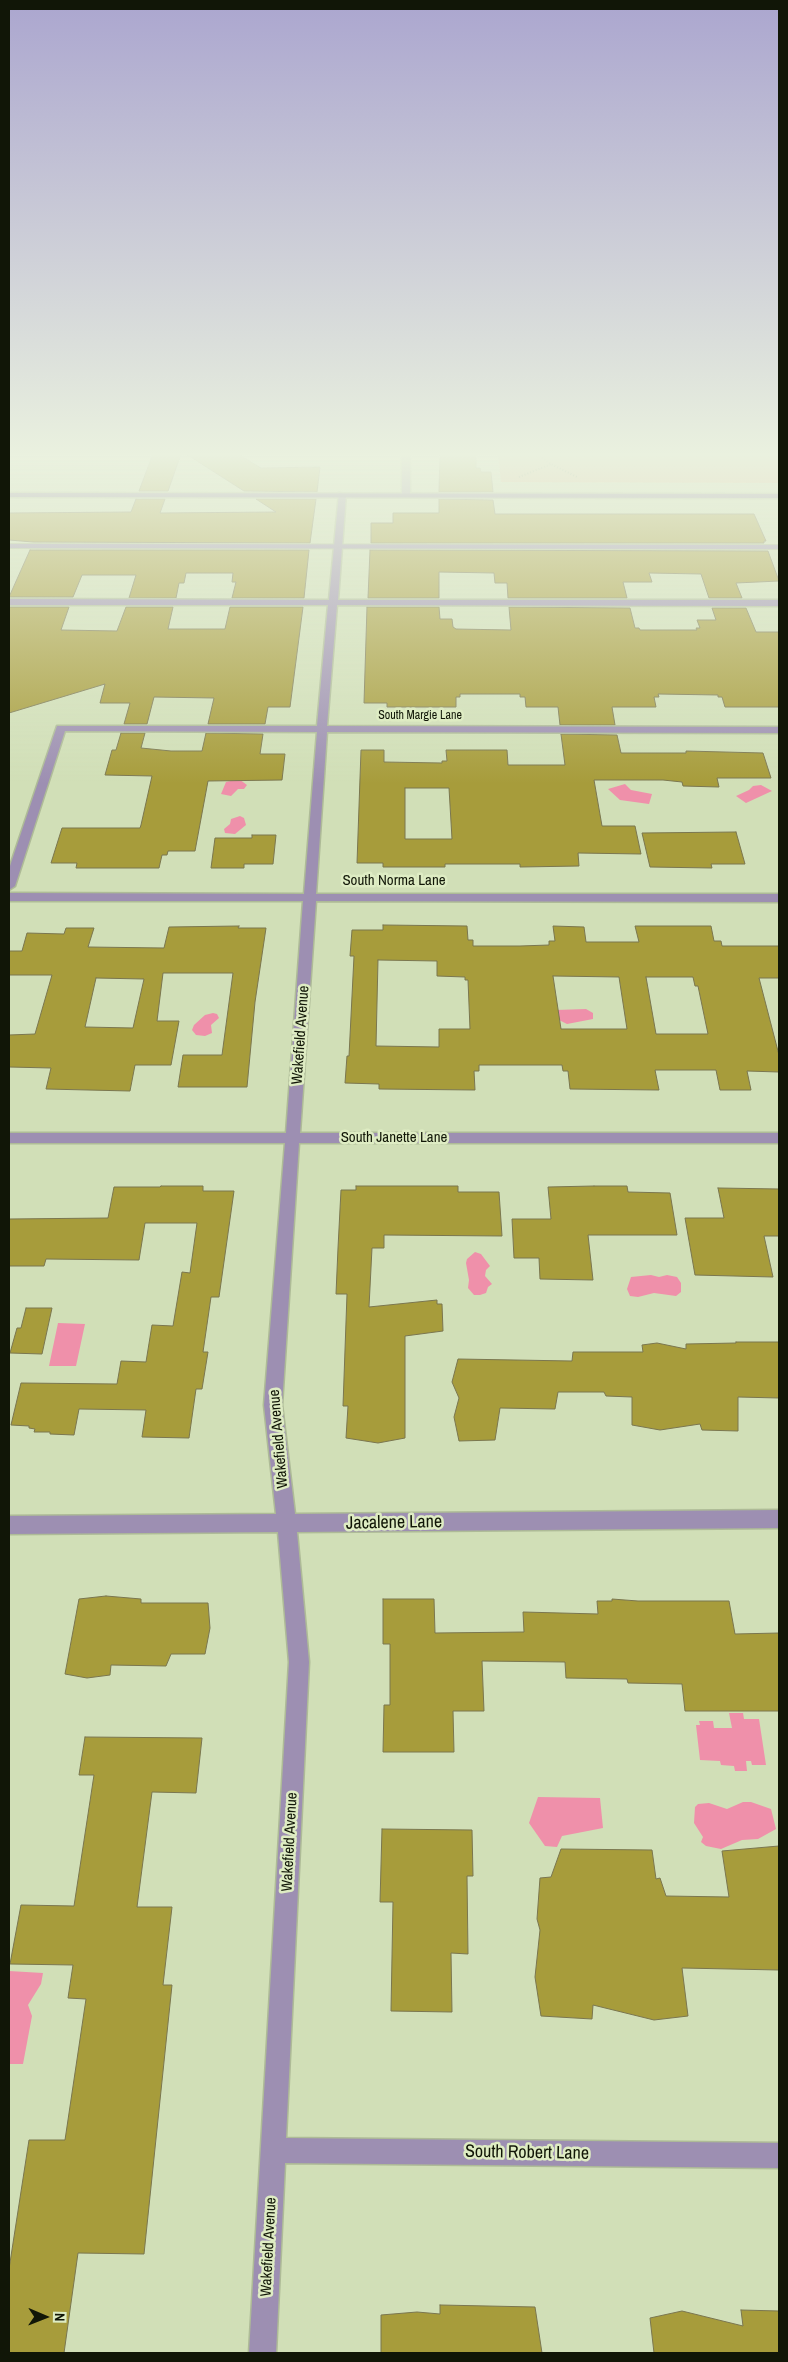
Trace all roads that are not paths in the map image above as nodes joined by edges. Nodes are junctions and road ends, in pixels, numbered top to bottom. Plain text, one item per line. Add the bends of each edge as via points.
1 (335, 564) edge
2 (9, 602) edge
3 (332, 602) junction
4 (779, 603) edge
5 (322, 729) junction
6 (779, 730) edge
7 (9, 886) edge
8 (9, 897) edge
9 (310, 897) junction
10 (779, 898) edge
11 (9, 1138) edge
12 (294, 1138) junction
13 (779, 1138) edge
14 (779, 1519) edge
15 (288, 1524) junction
16 (9, 1525) edge
17 (274, 2150) junction
18 (779, 2156) edge
19 (262, 2353) edge

1 - 3 street, Wakefield Avenue
2 - 3 street
3 - 4 street
3 - 5 street, Wakefield Avenue
5 - 6 street, South Margie Lane
5 - 7 street, South Margie Lane via 61,728
5 - 9 street, Wakefield Avenue
8 - 9 street, South Norma Lane
9 - 10 street, South Norma Lane
9 - 12 street, Wakefield Avenue
11 - 12 street, South Janette Lane
12 - 13 street, South Janette Lane
12 - 15 street, Wakefield Avenue via 273,1405
14 - 15 street, Jacalene Lane
15 - 16 street, Jacalene Lane
15 - 17 street, Wakefield Avenue via 299,1662
17 - 18 street, South Robert Lane
17 - 19 street, Wakefield Avenue

